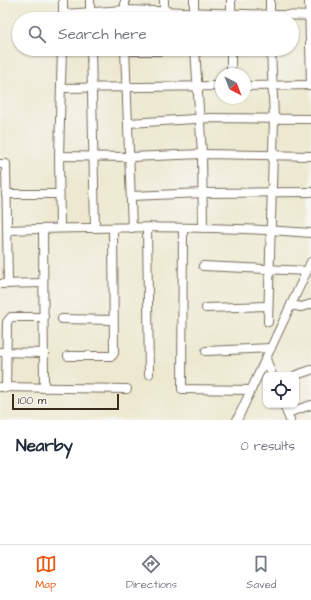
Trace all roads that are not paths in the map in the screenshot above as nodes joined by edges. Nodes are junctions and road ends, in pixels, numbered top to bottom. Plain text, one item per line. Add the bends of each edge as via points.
1 (63, 0) edge
2 (90, 0) edge
3 (125, 0) edge
4 (164, 0) edge
5 (194, 0) edge
6 (231, 0) edge
7 (270, 0) edge
8 (309, 0) edge
9 (125, 10) junction
10 (63, 12) edge
11 (90, 12) edge
12 (113, 12) edge
13 (141, 12) edge
14 (164, 12) edge
15 (194, 12) edge
16 (231, 12) edge
17 (270, 12) edge
18 (299, 16) edge
19 (310, 16) edge
20 (62, 56) edge
21 (91, 56) edge
22 (125, 56) edge
23 (195, 56) edge
24 (231, 56) edge
25 (271, 56) edge
26 (231, 68) edge
27 (272, 85) junction
28 (311, 85) edge
29 (215, 86) edge
30 (251, 86) edge
31 (127, 87) junction
32 (196, 87) junction
33 (61, 88) junction
34 (91, 88) junction
35 (198, 119) junction
36 (274, 119) junction
37 (311, 119) edge
38 (129, 123) junction
39 (202, 154) junction
40 (274, 155) junction
41 (59, 156) junction
42 (93, 156) junction
43 (311, 156) edge
44 (130, 157) junction
45 (0, 164) edge
46 (203, 192) junction
47 (272, 192) junction
48 (311, 192) edge
49 (6, 194) junction
50 (59, 194) junction
51 (131, 196) junction
52 (60, 228) junction
53 (95, 228) junction
54 (113, 228) junction
55 (132, 228) junction
56 (147, 228) junction
57 (183, 228) junction
58 (203, 228) junction
59 (43, 229) junction
60 (8, 230) junction
61 (271, 230) junction
62 (311, 233) edge
63 (311, 262) edge
64 (203, 266) dead end
65 (270, 269) junction
66 (307, 271) junction
67 (43, 283) junction
68 (4, 284) edge
69 (311, 304) edge
70 (291, 305) junction
71 (268, 306) junction
72 (206, 308) dead end
73 (44, 317) junction
74 (62, 319) dead end
75 (113, 320) junction
76 (268, 322) dead end
77 (271, 348) junction
78 (206, 351) dead end
79 (4, 352) edge
80 (44, 353) junction
81 (68, 356) dead end
82 (266, 359) junction
83 (311, 370) edge
84 (271, 372) edge
85 (149, 374) dead end
86 (299, 374) edge
87 (3, 388) edge
88 (44, 388) junction
89 (126, 389) dead end
90 (251, 390) junction
91 (311, 405) edge
92 (288, 417) edge
93 (237, 420) edge

1 - 10 street
2 - 11 street
3 - 9 street
4 - 14 street
5 - 15 street
6 - 16 street
7 - 17 street
8 - 19 street
9 - 12 street
9 - 13 street
18 - 19 street
19 - 28 street
20 - 33 street
21 - 34 street
22 - 31 street
23 - 32 street
24 - 26 street
25 - 27 street
27 - 28 street
27 - 30 street
27 - 36 street
29 - 32 street
31 - 32 street
31 - 34 street
31 - 38 street
32 - 35 street
33 - 34 street
33 - 41 street
34 - 42 street
35 - 36 street
35 - 38 street
35 - 39 street
36 - 37 street
36 - 40 street
38 - 44 street
39 - 40 street
39 - 44 street
39 - 46 street
40 - 43 street
40 - 47 street
41 - 42 street
41 - 50 street
42 - 44 street
42 - 53 street
44 - 51 street
45 - 49 street via 6,164
46 - 47 street
46 - 51 street
46 - 58 street
47 - 48 street
47 - 61 street
49 - 50 street
49 - 60 street
50 - 52 street
51 - 55 street
52 - 53 street
52 - 59 street
53 - 54 street
54 - 55 street
54 - 75 street
55 - 56 street
56 - 57 street
56 - 85 street
57 - 58 street
57 - 90 street via 182,389
58 - 61 street
59 - 60 street
59 - 67 street
60 - 68 street
61 - 62 street
61 - 65 street
63 - 66 street
64 - 65 street
65 - 66 street
65 - 71 street
66 - 70 street
67 - 68 street
67 - 73 street
69 - 70 street via 301,307
70 - 77 street
71 - 72 street
71 - 76 street
73 - 79 street via 9,319
73 - 80 street
74 - 75 street
75 - 81 street via 112,356
77 - 78 street
77 - 82 street
79 - 80 street
79 - 87 street
80 - 88 street
82 - 84 street
82 - 90 street
83 - 86 street
87 - 88 street
88 - 89 street
90 - 93 street
91 - 92 street

